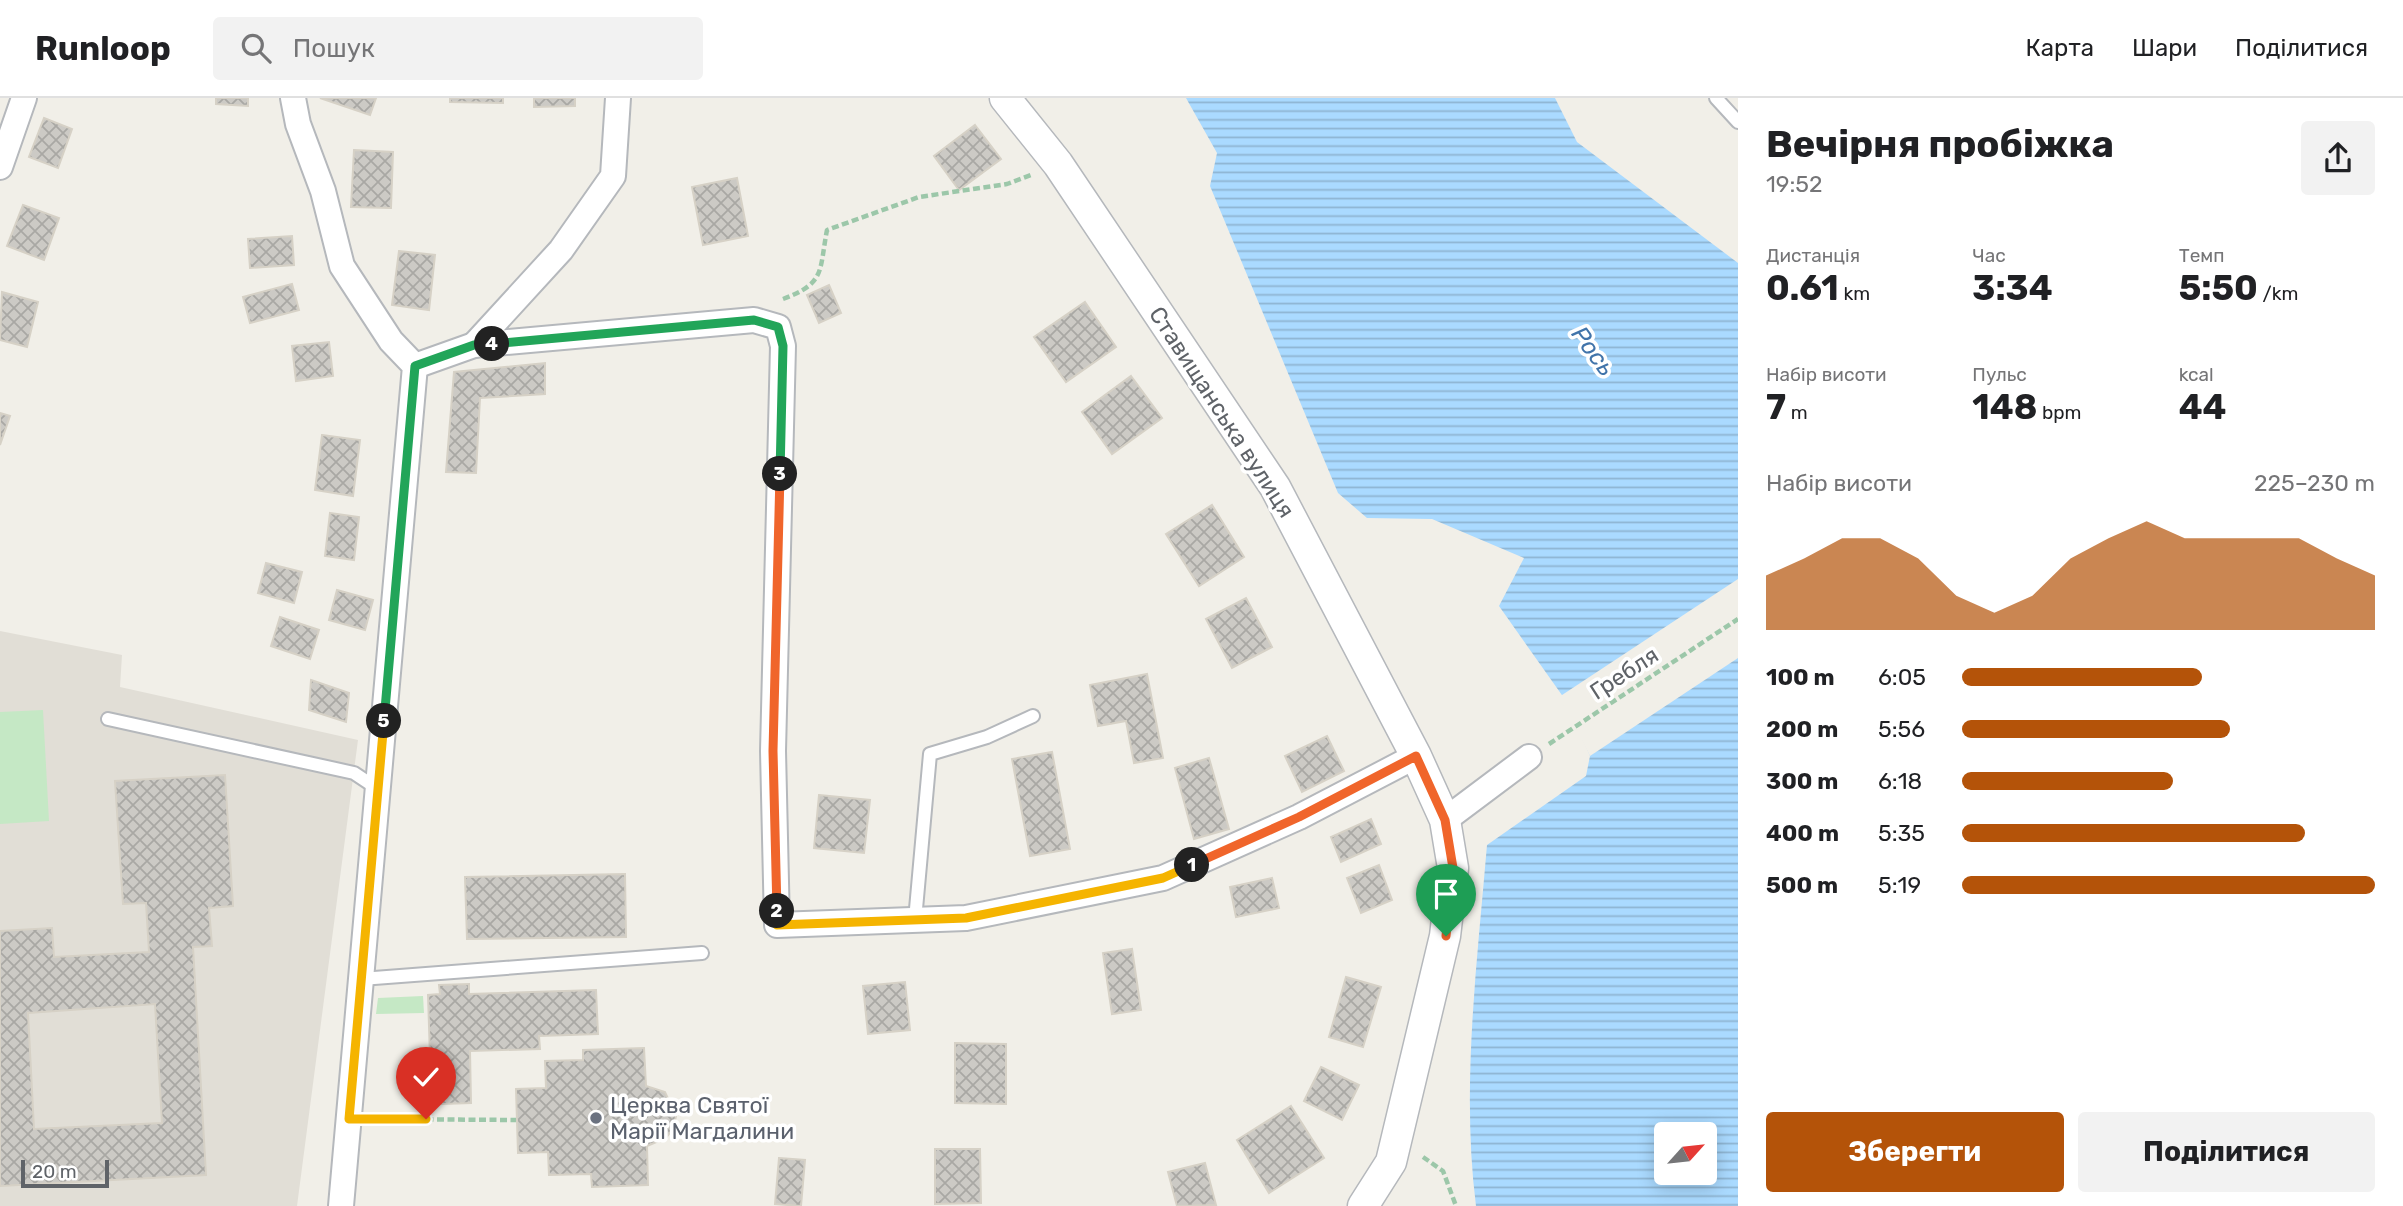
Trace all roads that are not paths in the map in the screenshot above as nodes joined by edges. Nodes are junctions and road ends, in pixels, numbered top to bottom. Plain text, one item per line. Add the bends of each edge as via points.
1 (24, 98) edge
2 (293, 98) edge
3 (618, 98) edge
4 (1005, 98) edge
5 (1716, 98) edge
6 (1738, 122) edge
7 (0, 167) edge
8 (474, 345) junction
9 (415, 366) junction
10 (1033, 716) dead end
11 (108, 719) dead end
12 (1416, 756) junction
13 (1530, 757) road end
14 (378, 789) junction
15 (1445, 820) junction
16 (915, 920) junction
17 (702, 953) dead end
18 (361, 979) junction
19 (341, 1206) edge
20 (1363, 1206) edge

1 - 7 street
2 - 9 street via 342,266 391,341
3 - 8 street via 613,176 561,250
4 - 12 street, Ставищанська вулиця via 1058,164 1275,487
5 - 6 lane
8 - 9 street
8 - 16 street via 754,320 778,327 783,346 773,751 777,925
9 - 14 street
10 - 16 lane via 988,737 930,754
11 - 14 lane via 354,773
12 - 15 street, Ставищанська вулиця
12 - 16 street via 1299,817 1163,878 966,918
13 - 15 street
14 - 18 street
15 - 20 street, Ставищанська вулиця via 1453,868 1446,936 1391,1162
17 - 18 lane
18 - 19 street

